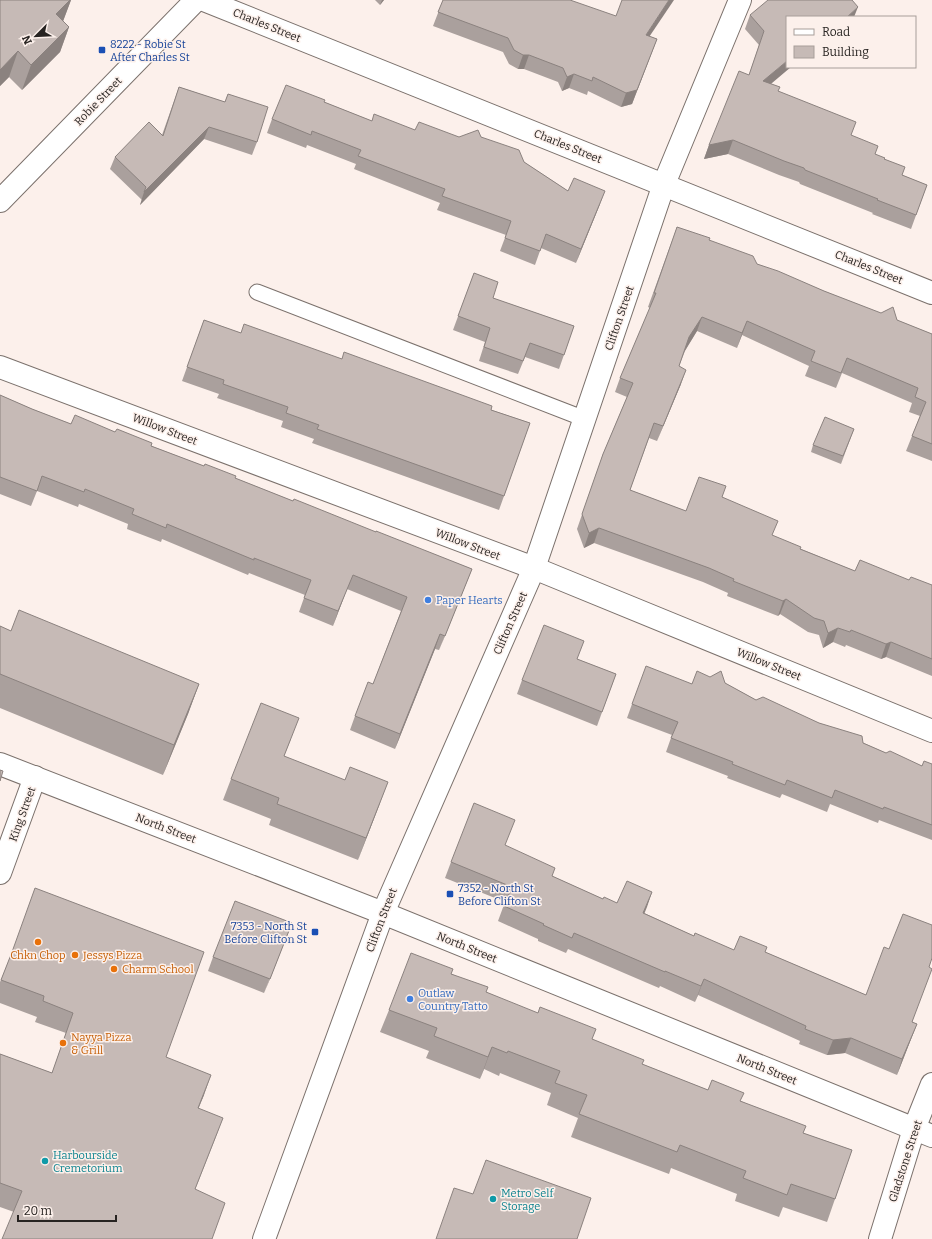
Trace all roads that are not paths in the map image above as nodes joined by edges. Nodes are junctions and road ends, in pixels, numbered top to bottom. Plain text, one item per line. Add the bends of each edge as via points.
1 (196, 0) edge
2 (204, 0) edge
3 (740, 0) edge
4 (664, 184) junction
5 (0, 201) edge
6 (257, 292) dead end
7 (932, 293) edge
8 (0, 367) edge
9 (585, 419) junction
10 (534, 568) junction
11 (932, 731) edge
12 (0, 764) edge
13 (35, 777) junction
14 (0, 873) edge
15 (383, 913) junction
16 (932, 1084) edge
17 (923, 1133) edge
18 (264, 1239) edge
19 (880, 1239) edge

1 - 5 street, Robie Street
2 - 4 street, Charles Street
3 - 4 street, Clifton Street
4 - 7 street, Charles Street
4 - 9 street, Clifton Street
6 - 9 lane
8 - 10 street, Willow Street
9 - 10 street, Clifton Street
10 - 11 street, Willow Street
10 - 15 street, Clifton Street
12 - 13 street, North Street
13 - 14 street, King Street
13 - 15 street, North Street
15 - 17 street, North Street
15 - 18 street, Clifton Street
16 - 17 street, Gladstone Street
17 - 19 street, Gladstone Street

